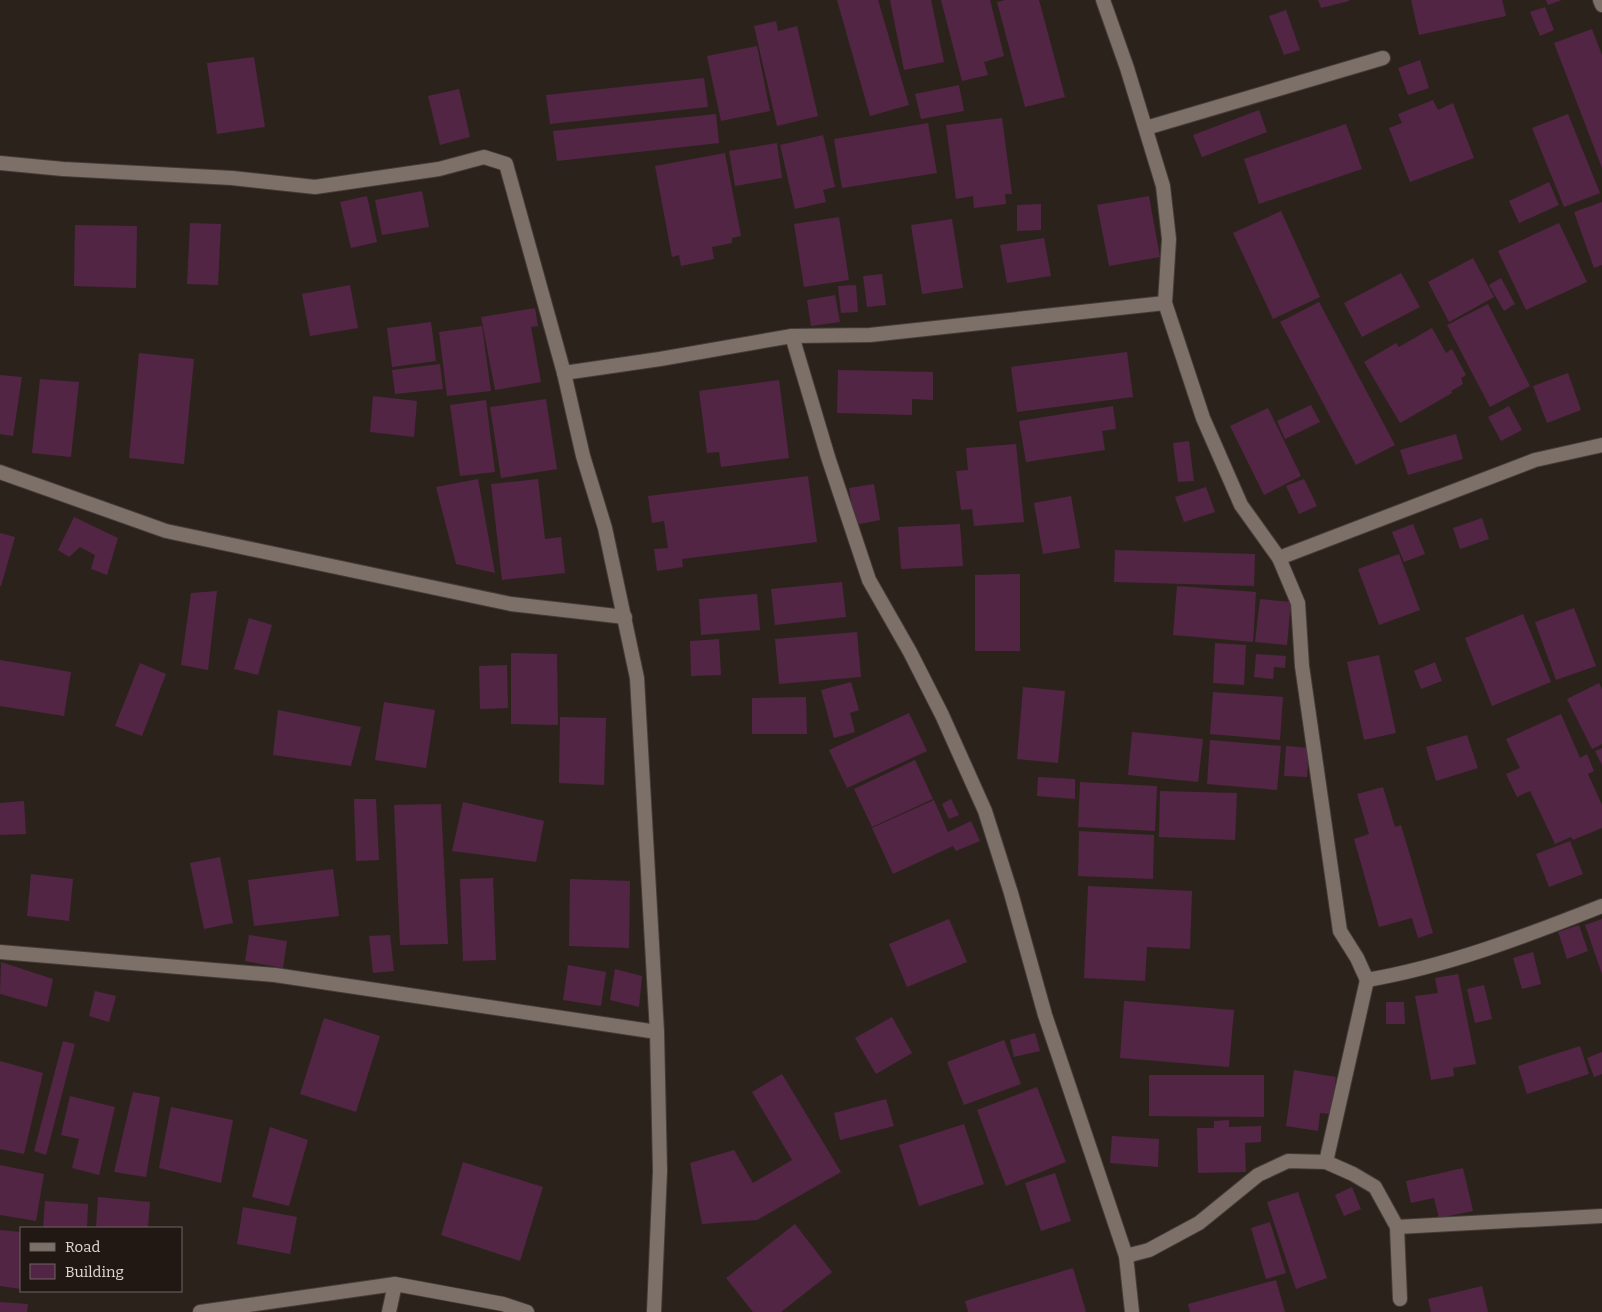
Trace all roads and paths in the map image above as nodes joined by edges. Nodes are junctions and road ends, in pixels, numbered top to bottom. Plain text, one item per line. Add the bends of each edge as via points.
1 (1103, 0) edge
2 (1600, 0) edge
3 (1602, 5) edge
4 (1383, 58) dead end
5 (1146, 128) junction
6 (0, 163) edge
7 (1165, 303) junction
8 (792, 336) junction
9 (564, 373) junction
10 (1602, 444) edge
11 (0, 472) edge
12 (1279, 558) junction
13 (625, 617) junction
14 (1602, 906) edge
15 (0, 952) edge
16 (1367, 980) junction
17 (657, 1032) junction
18 (1326, 1162) junction
19 (1602, 1216) edge
20 (1397, 1227) junction
21 (1126, 1256) junction
22 (396, 1284) junction
23 (1400, 1299) dead end
24 (200, 1312) edge
25 (390, 1312) edge
26 (527, 1312) edge
27 (654, 1312) edge
28 (1132, 1312) edge

1 - 5 street
2 - 3 street
4 - 5 street
5 - 7 street via 1163,186 1169,239
6 - 9 street via 232,178 315,187 439,169 484,157 506,164
7 - 8 street via 870,335
7 - 12 street via 1203,418 1241,506
8 - 9 street
8 - 21 street via 828,457 870,580 938,707 984,811 1011,893 1044,1015
9 - 13 street
10 - 12 street via 1535,460
11 - 13 street via 166,531 511,604
12 - 16 street via 1298,602 1302,666 1340,931
13 - 17 street via 637,678
14 - 16 street via 1532,934 1416,970
15 - 17 street via 275,975
16 - 18 street
17 - 27 street via 660,1171
18 - 20 street via 1375,1187
18 - 21 street via 1288,1161 1258,1175 1200,1223 1149,1250
19 - 20 street
20 - 23 street
21 - 28 street
22 - 24 street
22 - 25 street
22 - 26 street via 503,1304

